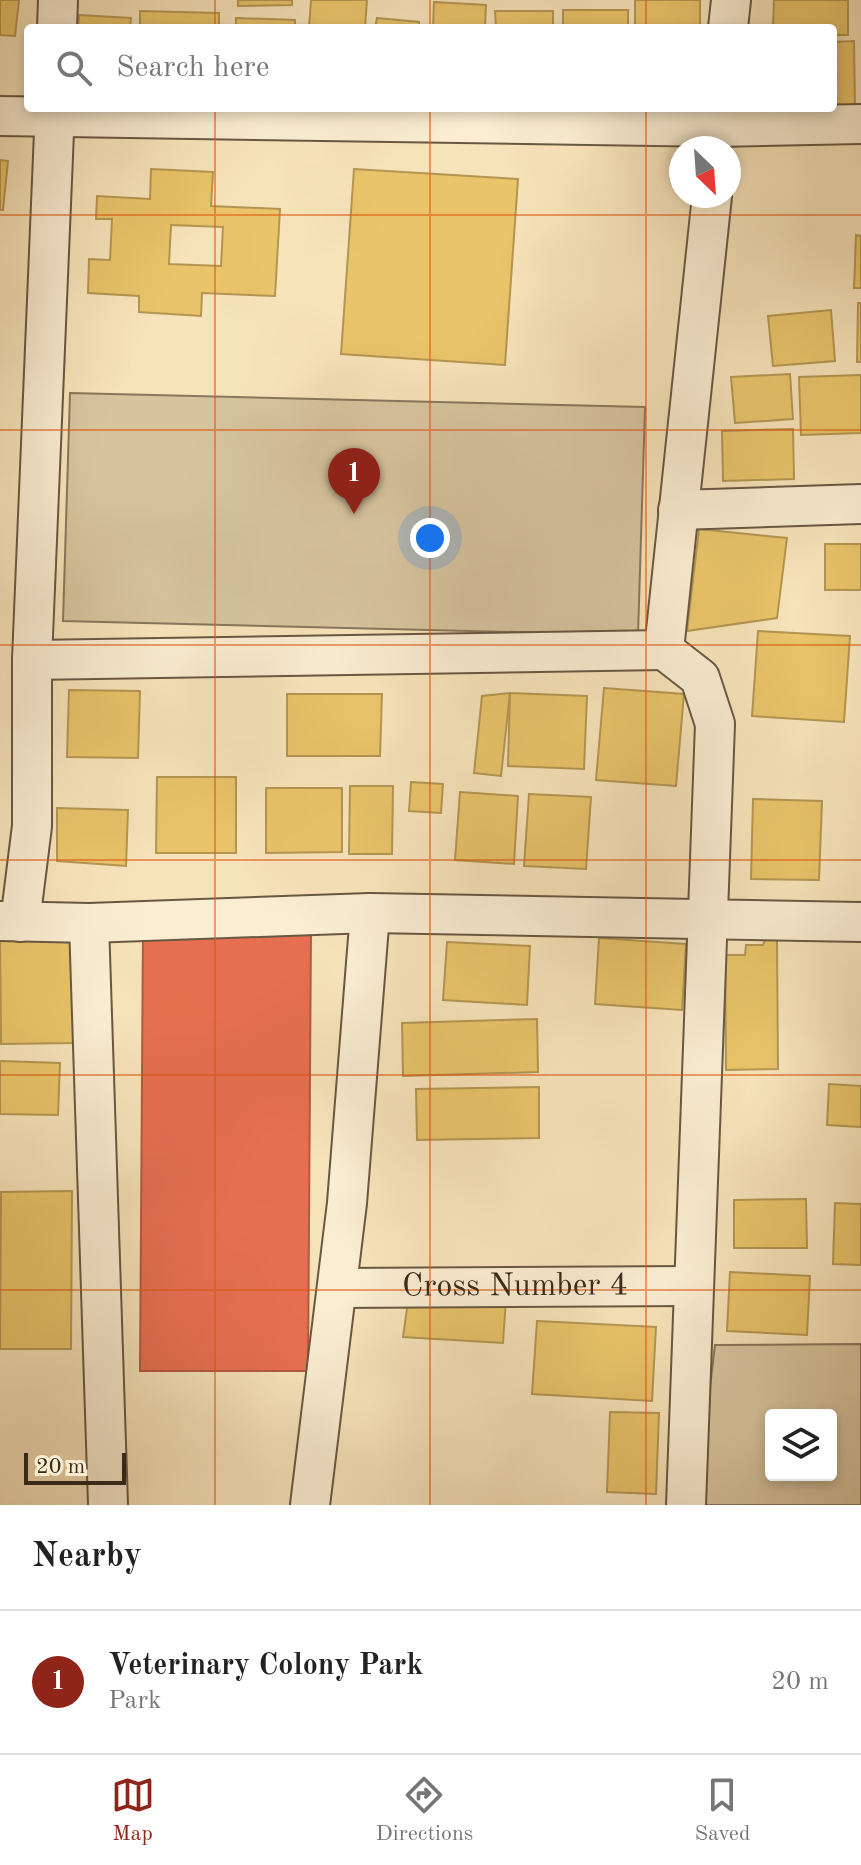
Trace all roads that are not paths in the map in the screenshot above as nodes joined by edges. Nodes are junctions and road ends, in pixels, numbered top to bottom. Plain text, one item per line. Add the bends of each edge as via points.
1 (58, 0) edge
2 (731, 0) edge
3 (57, 24) edge
4 (728, 24) edge
5 (54, 114) edge
6 (0, 116) edge
7 (861, 124) edge
8 (719, 128) edge
9 (711, 208) edge
10 (861, 504) edge
11 (678, 510) junction
12 (664, 650) junction
13 (32, 660) junction
14 (16, 759) edge
15 (370, 913) junction
16 (705, 919) junction
17 (10, 922) edge
18 (861, 922) edge
19 (89, 923) junction
20 (693, 1286) junction
21 (337, 1288) junction
22 (108, 1505) edge
23 (310, 1505) edge
24 (686, 1505) edge

1 - 3 street
2 - 4 street
5 - 6 street
5 - 8 street
5 - 13 street
7 - 8 street
9 - 11 street
10 - 11 street
11 - 12 street
12 - 13 street
12 - 16 street via 700,678 715,724
13 - 14 street
14 - 17 street via 32,826
15 - 16 street
15 - 19 street
15 - 21 street
16 - 18 street
16 - 20 street
17 - 19 street
19 - 22 street
20 - 21 street, Cross Number 4
20 - 24 street
21 - 23 street

